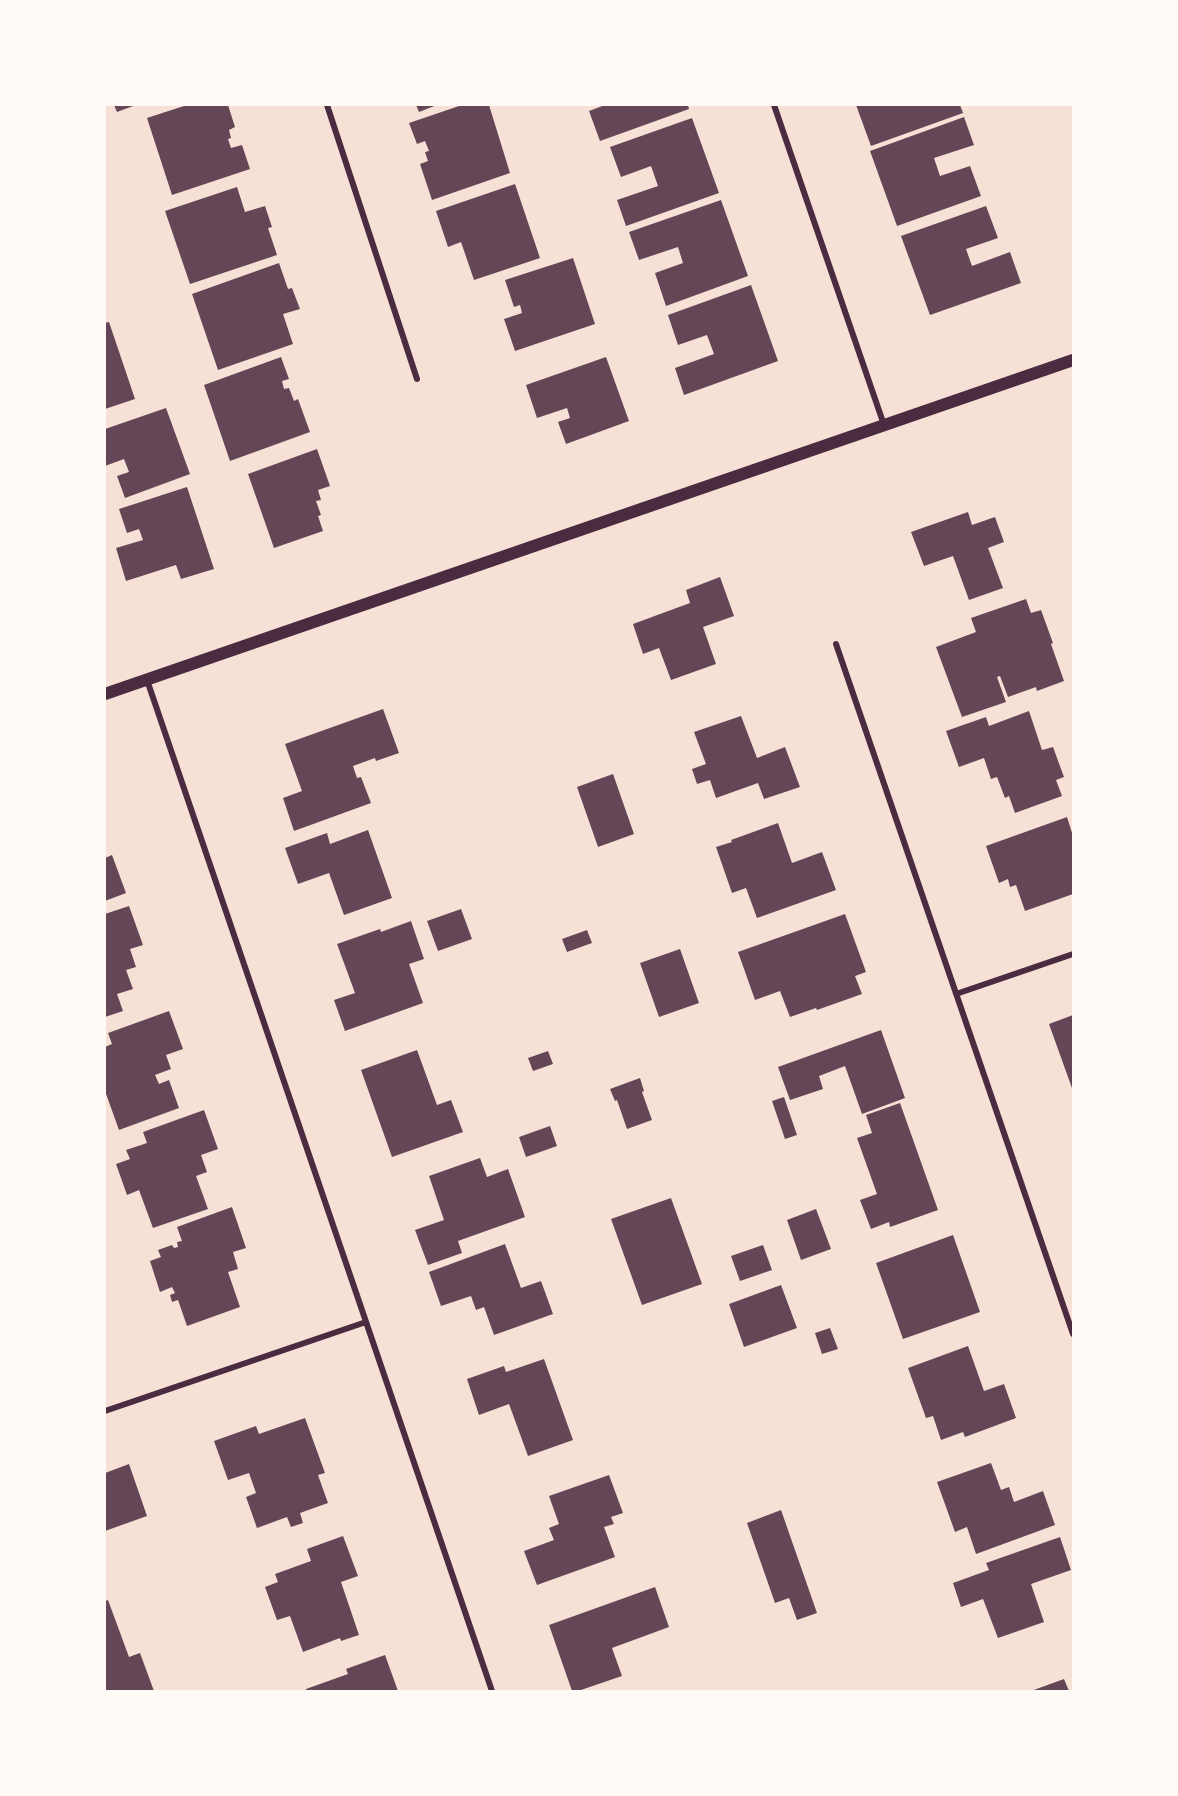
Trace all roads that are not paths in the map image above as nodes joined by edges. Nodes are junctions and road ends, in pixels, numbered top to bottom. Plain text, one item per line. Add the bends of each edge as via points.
1 (327, 105) edge
2 (774, 105) edge
3 (1073, 360) edge
4 (417, 378) dead end
5 (884, 425) junction
6 (836, 644) dead end
7 (147, 680) junction
8 (105, 694) edge
9 (1073, 954) edge
10 (956, 994) junction
11 (366, 1322) junction
12 (1073, 1334) edge
13 (105, 1411) edge
14 (492, 1691) edge

1 - 4 street
2 - 5 street
3 - 5 main road
5 - 7 main road
6 - 10 street
7 - 8 main road
7 - 11 street
9 - 10 street
10 - 12 street
11 - 13 street
11 - 14 street

